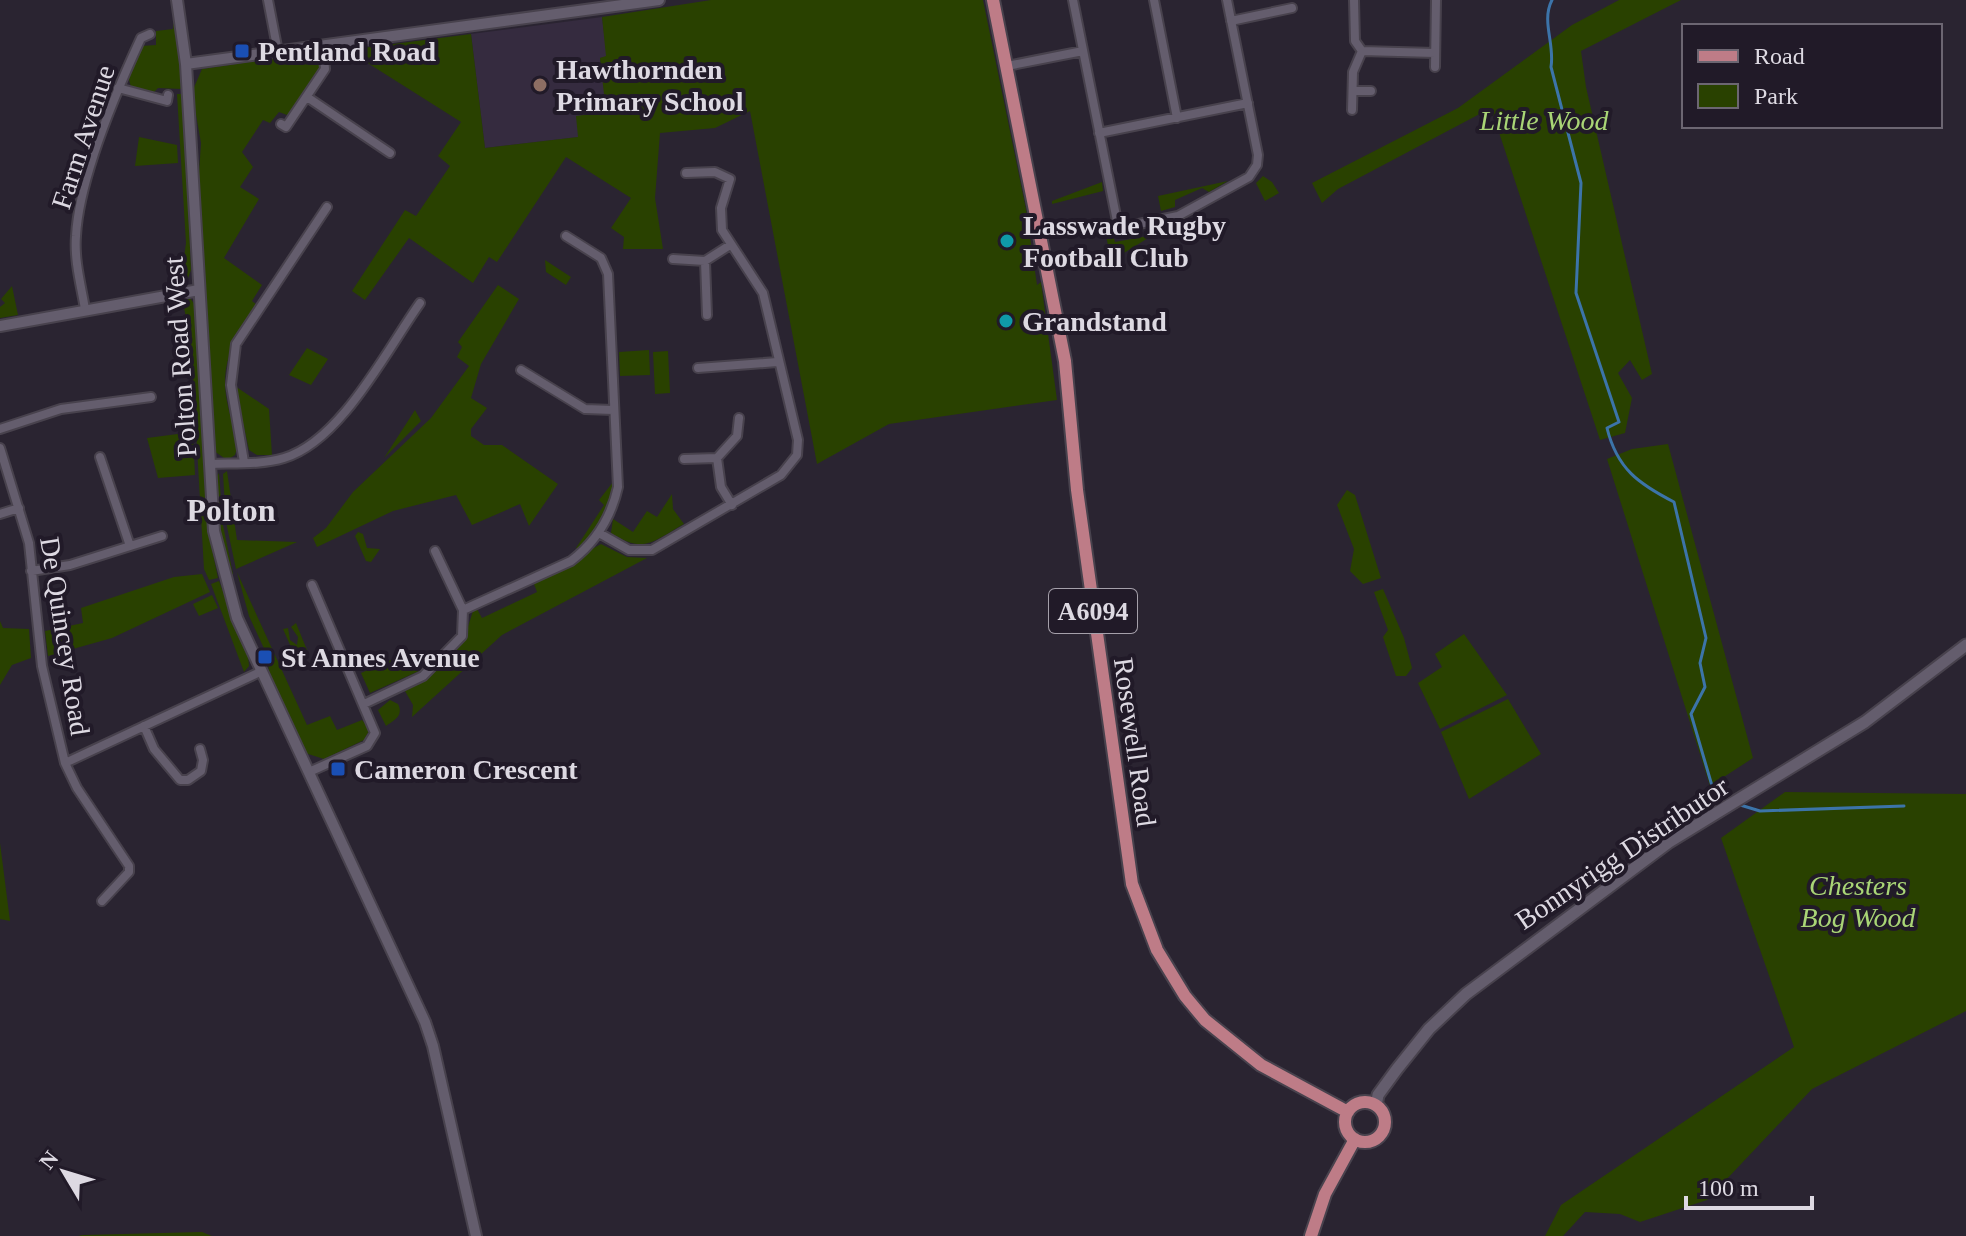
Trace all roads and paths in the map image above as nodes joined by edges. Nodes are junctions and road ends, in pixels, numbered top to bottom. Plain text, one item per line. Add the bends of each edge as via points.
1 (177, 0) edge
2 (268, 0) edge
3 (659, 0) edge
4 (993, 0) edge
5 (1073, 0) edge
6 (1154, 0) edge
7 (1227, 0) edge
8 (1354, 0) edge
9 (1436, 0) edge
10 (612, 3) edge
11 (1292, 8) dead end
12 (1231, 21) junction
13 (150, 34) dead end
14 (323, 46) junction
15 (1083, 51) junction
16 (1362, 51) junction
17 (278, 52) junction
18 (1435, 53) junction
19 (186, 64) junction
20 (1007, 66) junction
21 (1435, 67) dead end
22 (118, 88) junction
23 (1353, 91) junction
24 (1371, 91) dead end
25 (168, 95) dead end
26 (307, 97) junction
27 (1248, 103) junction
28 (1352, 110) dead end
29 (1177, 118) junction
30 (281, 124) dead end
31 (1099, 133) junction
32 (390, 153) dead end
33 (686, 173) dead end
34 (327, 207) dead end
35 (566, 236) dead end
36 (730, 245) junction
37 (673, 259) dead end
38 (705, 261) junction
39 (199, 290) junction
40 (420, 303) dead end
41 (85, 309) junction
42 (707, 315) dead end
43 (0, 326) edge
44 (729, 356) dead end
45 (777, 362) junction
46 (729, 367) junction
47 (698, 368) dead end
48 (521, 370) dead end
49 (151, 397) dead end
50 (613, 410) junction
51 (739, 418) dead end
52 (0, 429) edge
53 (0, 448) edge
54 (100, 457) dead end
55 (717, 458) junction
56 (684, 459) dead end
57 (244, 462) junction
58 (210, 464) junction
59 (732, 505) junction
60 (19, 508) junction
61 (0, 514) edge
62 (599, 533) junction
63 (162, 536) dead end
64 (130, 546) junction
65 (435, 551) dead end
66 (31, 571) junction
67 (312, 585) dead end
68 (463, 610) junction
69 (1966, 645) edge
70 (262, 671) junction
71 (364, 704) junction
72 (144, 726) junction
73 (200, 749) dead end
74 (65, 763) junction
75 (309, 772) junction
76 (102, 901) dead end
77 (1376, 1106) junction
78 (1348, 1112) junction
79 (1355, 1139) junction
80 (476, 1236) edge
81 (1311, 1236) edge

1 - 19 street, Polton Road West
2 - 17 street
3 - 10 street
4 - 20 main road, Rosewell Road / A6094
5 - 15 street
6 - 29 street
7 - 12 street
8 - 16 street via 1355,41
9 - 18 street
10 - 14 street
11 - 12 street
12 - 27 street
13 - 22 street, Farm Avenue via 141,38
14 - 17 street
14 - 26 street via 325,69
15 - 20 street
15 - 31 street
16 - 18 street
16 - 23 street via 1353,72
17 - 19 street
18 - 21 street
19 - 39 street, Polton Road West
20 - 78 main road, Rosewell Road / A6094 via 1065,361 1083,537 1132,884 1157,950 1205,1020 1261,1065
22 - 25 street via 167,101
22 - 41 street, Farm Avenue via 77,222
23 - 24 street
23 - 28 street
26 - 30 street via 286,127
26 - 32 street
27 - 29 street
27 - 31 street via 1256,169 1178,216 1119,225
29 - 31 street
33 - 36 street via 715,172 730,179 721,208 722,230
34 - 57 street via 236,344 231,385
35 - 50 street via 601,258 608,274
36 - 38 street
36 - 45 street via 763,293
37 - 38 street
38 - 42 street
39 - 41 street
39 - 58 street, Polton Road West
40 - 57 street via 330,431 286,457
41 - 43 street
44 - 46 street
45 - 46 street
45 - 59 street via 798,440 797,455 781,475
46 - 47 street
48 - 50 street via 585,409
49 - 52 street via 61,409
50 - 62 street via 618,487
51 - 55 street via 737,436
53 - 60 street, De Quincey Road
54 - 64 street
55 - 56 street
55 - 59 street via 721,487
57 - 58 street
58 - 70 street, Polton Road West via 214,531 224,578
59 - 62 street via 644,552
60 - 61 street
60 - 66 street, De Quincey Road
62 - 68 street via 571,561
63 - 64 street
64 - 66 street
65 - 68 street
66 - 74 street, De Quincey Road via 42,666
67 - 71 street
68 - 71 street via 462,636 435,667
69 - 77 main road, Bonnyrigg Distributor via 1865,722 1669,842 1466,994 1429,1029 1378,1095
70 - 72 street
70 - 75 street, Polton Road West
71 - 75 street via 375,733 371,742
72 - 73 street via 154,749 180,780 201,771
72 - 74 street
74 - 76 street, De Quincey Road via 129,866
75 - 80 street, Polton Road West via 429,1034
77 - 78 main road via 1364,1103
77 - 79 main road via 1384,1116 1384,1130 1368,1142
78 - 79 main road via 1347,1130
79 - 81 main road via 1325,1194

